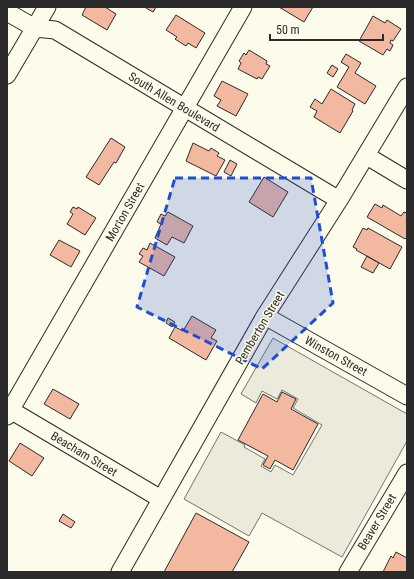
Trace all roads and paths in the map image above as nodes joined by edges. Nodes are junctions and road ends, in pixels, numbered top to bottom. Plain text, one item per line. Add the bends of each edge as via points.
1 (47, 7) edge
2 (242, 7) edge
3 (7, 12) edge
4 (35, 28) junction
5 (7, 76) edge
6 (407, 88) edge
7 (185, 108) junction
8 (367, 156) junction
9 (407, 180) edge
10 (339, 200) junction
11 (265, 316) junction
12 (407, 396) edge
13 (8, 412) edge
14 (407, 473) edge
15 (161, 499) junction
16 (120, 572) edge
17 (348, 572) edge

1 - 4 street
2 - 7 street, Morton Street
3 - 4 street, South Allen Boulevard
4 - 5 street
4 - 7 street, South Allen Boulevard via 55,30
6 - 8 street, Pemberton Street
7 - 10 street, South Allen Boulevard
7 - 13 street, Morton Street
8 - 9 street
8 - 10 street, Pemberton Street
10 - 11 street, Pemberton Street
11 - 12 street, Winston Street
11 - 15 street, Pemberton Street
13 - 15 street, Beacham Street
14 - 17 street, Beaver Street
15 - 16 street, Pemberton Street

